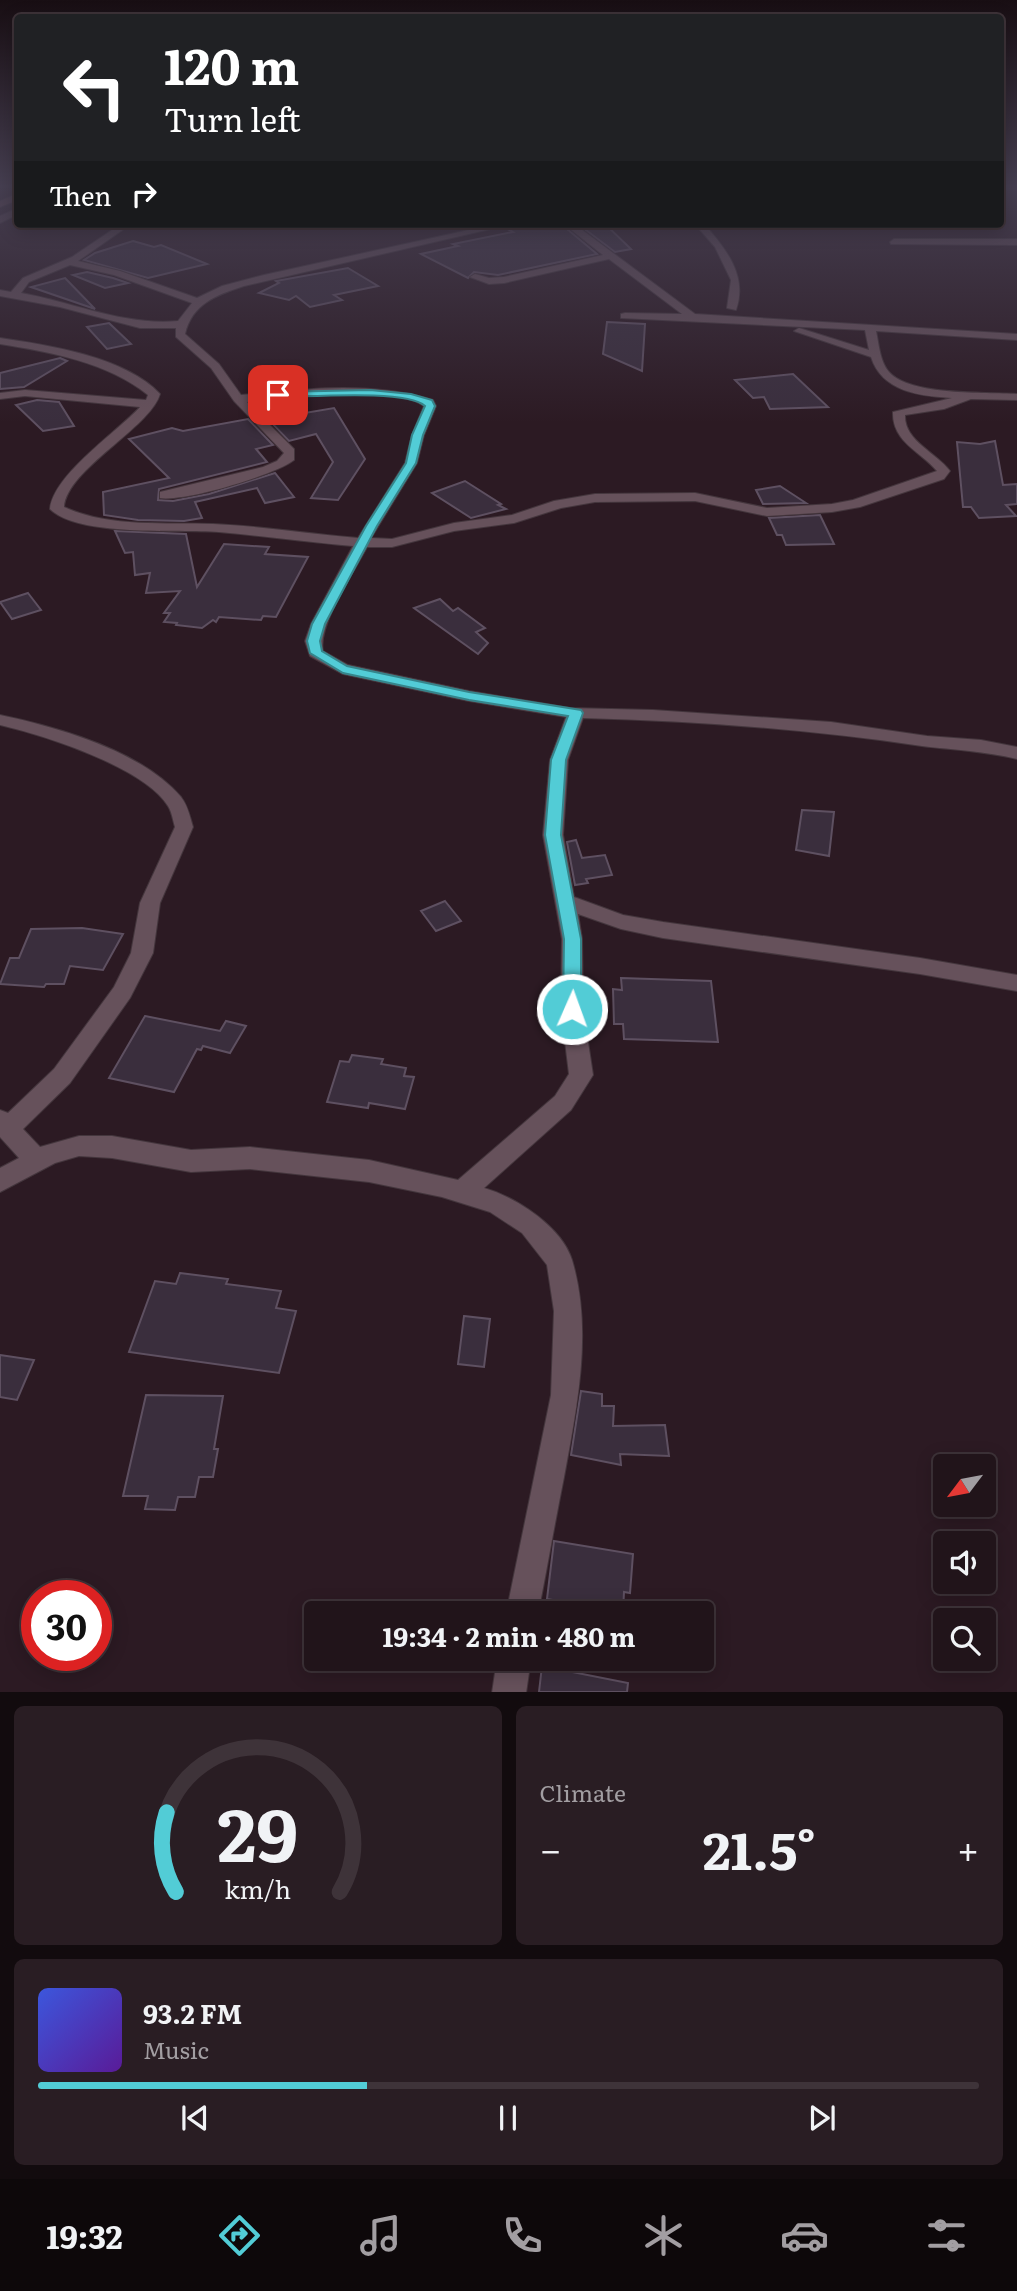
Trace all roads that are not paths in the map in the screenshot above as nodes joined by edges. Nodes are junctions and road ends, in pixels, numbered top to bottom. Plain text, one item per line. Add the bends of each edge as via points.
1 (63, 265) edge
2 (81, 265) edge
3 (325, 265) edge
4 (570, 265) edge
5 (621, 265) edge
6 (728, 265) edge
7 (475, 277) dead end
8 (5, 296) edge
9 (198, 302) junction
10 (732, 309) dead end
11 (625, 316) dead end
12 (693, 318) junction
13 (760, 321) junction
14 (181, 324) junction
15 (870, 328) junction
16 (1017, 337) edge
17 (0, 341) edge
18 (878, 359) junction
19 (973, 394) junction
20 (0, 396) edge
21 (1017, 397) edge
22 (237, 398) junction
23 (149, 404) junction
24 (165, 495) dead end
25 (363, 542) junction
26 (576, 713) junction
27 (0, 720) edge
28 (1017, 753) edge
29 (566, 902) junction
30 (1017, 983) edge
31 (4, 1125) edge
32 (37, 1160) junction
33 (0, 1181) edge
34 (462, 1192) junction
35 (525, 1601) edge
36 (512, 1671) edge
37 (509, 1692) edge

1 - 8 street via 26,280
2 - 9 street
3 - 9 street via 230,287
4 - 7 street via 504,280
5 - 12 street
6 - 10 street via 736,280
8 - 14 street via 83,310 128,325
9 - 14 street
11 - 12 street
12 - 13 street
13 - 15 street
13 - 18 street
14 - 22 street via 180,335 215,366
15 - 16 street
15 - 18 street
17 - 23 street via 35,346 129,376 154,394
18 - 19 street via 887,377 918,389
19 - 21 street
19 - 25 street via 944,405 899,412 897,424 906,437 944,471 855,504 767,512 695,498 595,498 410,540
20 - 23 street via 25,393
22 - 24 street via 266,425 290,457 252,475
22 - 25 street via 334,392 429,402 411,463
23 - 25 street via 58,496 57,509 69,516 126,524
25 - 26 street via 318,624 313,641 316,653 327,662 395,681
26 - 28 street via 831,727
26 - 29 street via 559,760 553,835
27 - 31 street via 82,745 136,769 176,802 184,827 150,903 142,953 122,992 62,1076
29 - 30 street via 621,922
29 - 34 street via 581,1075 563,1103
31 - 32 street
32 - 33 street
32 - 34 street via 79,1146 112,1147 191,1161 250,1158 369,1171
34 - 35 street via 497,1203 531,1225 559,1260 568,1311 565,1395
36 - 37 street

